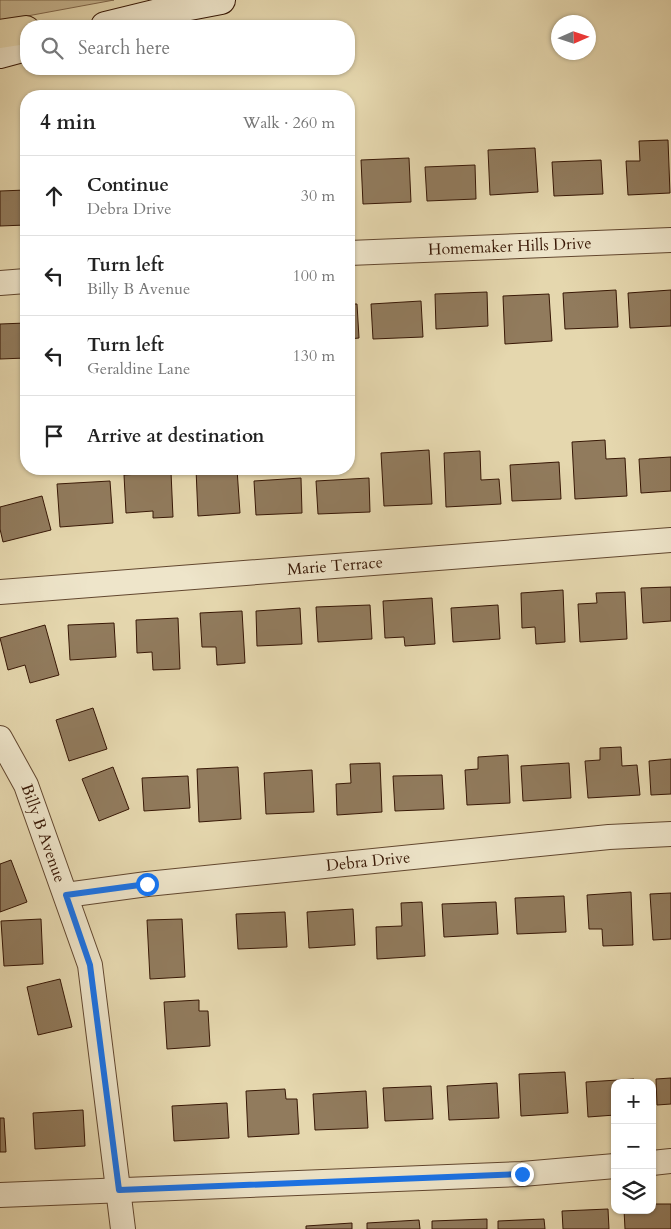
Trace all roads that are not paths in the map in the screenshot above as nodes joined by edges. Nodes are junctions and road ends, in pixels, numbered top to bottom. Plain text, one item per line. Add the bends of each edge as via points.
1 (221, 0) edge
2 (130, 20) edge
3 (20, 31) edge
4 (0, 34) edge
5 (20, 49) edge
6 (0, 54) edge
7 (671, 240) edge
8 (355, 253) edge
9 (20, 281) edge
10 (0, 283) edge
11 (671, 540) edge
12 (0, 592) edge
13 (0, 738) edge
14 (671, 834) edge
15 (66, 895) junction
16 (671, 1161) edge
17 (656, 1163) edge
18 (611, 1166) edge
19 (119, 1190) junction
20 (0, 1195) edge
21 (123, 1229) edge

1 - 2 main road
3 - 4 highway
5 - 6 main road
7 - 8 street, Homemaker Hills Drive
9 - 10 street
11 - 12 street, Marie Terrace
13 - 15 street, Billy B Avenue via 26,785
14 - 15 street, Debra Drive via 609,837
15 - 19 street, Billy B Avenue via 90,965
16 - 17 street
18 - 19 street via 512,1174
19 - 20 street
19 - 21 street, Billy B Avenue

